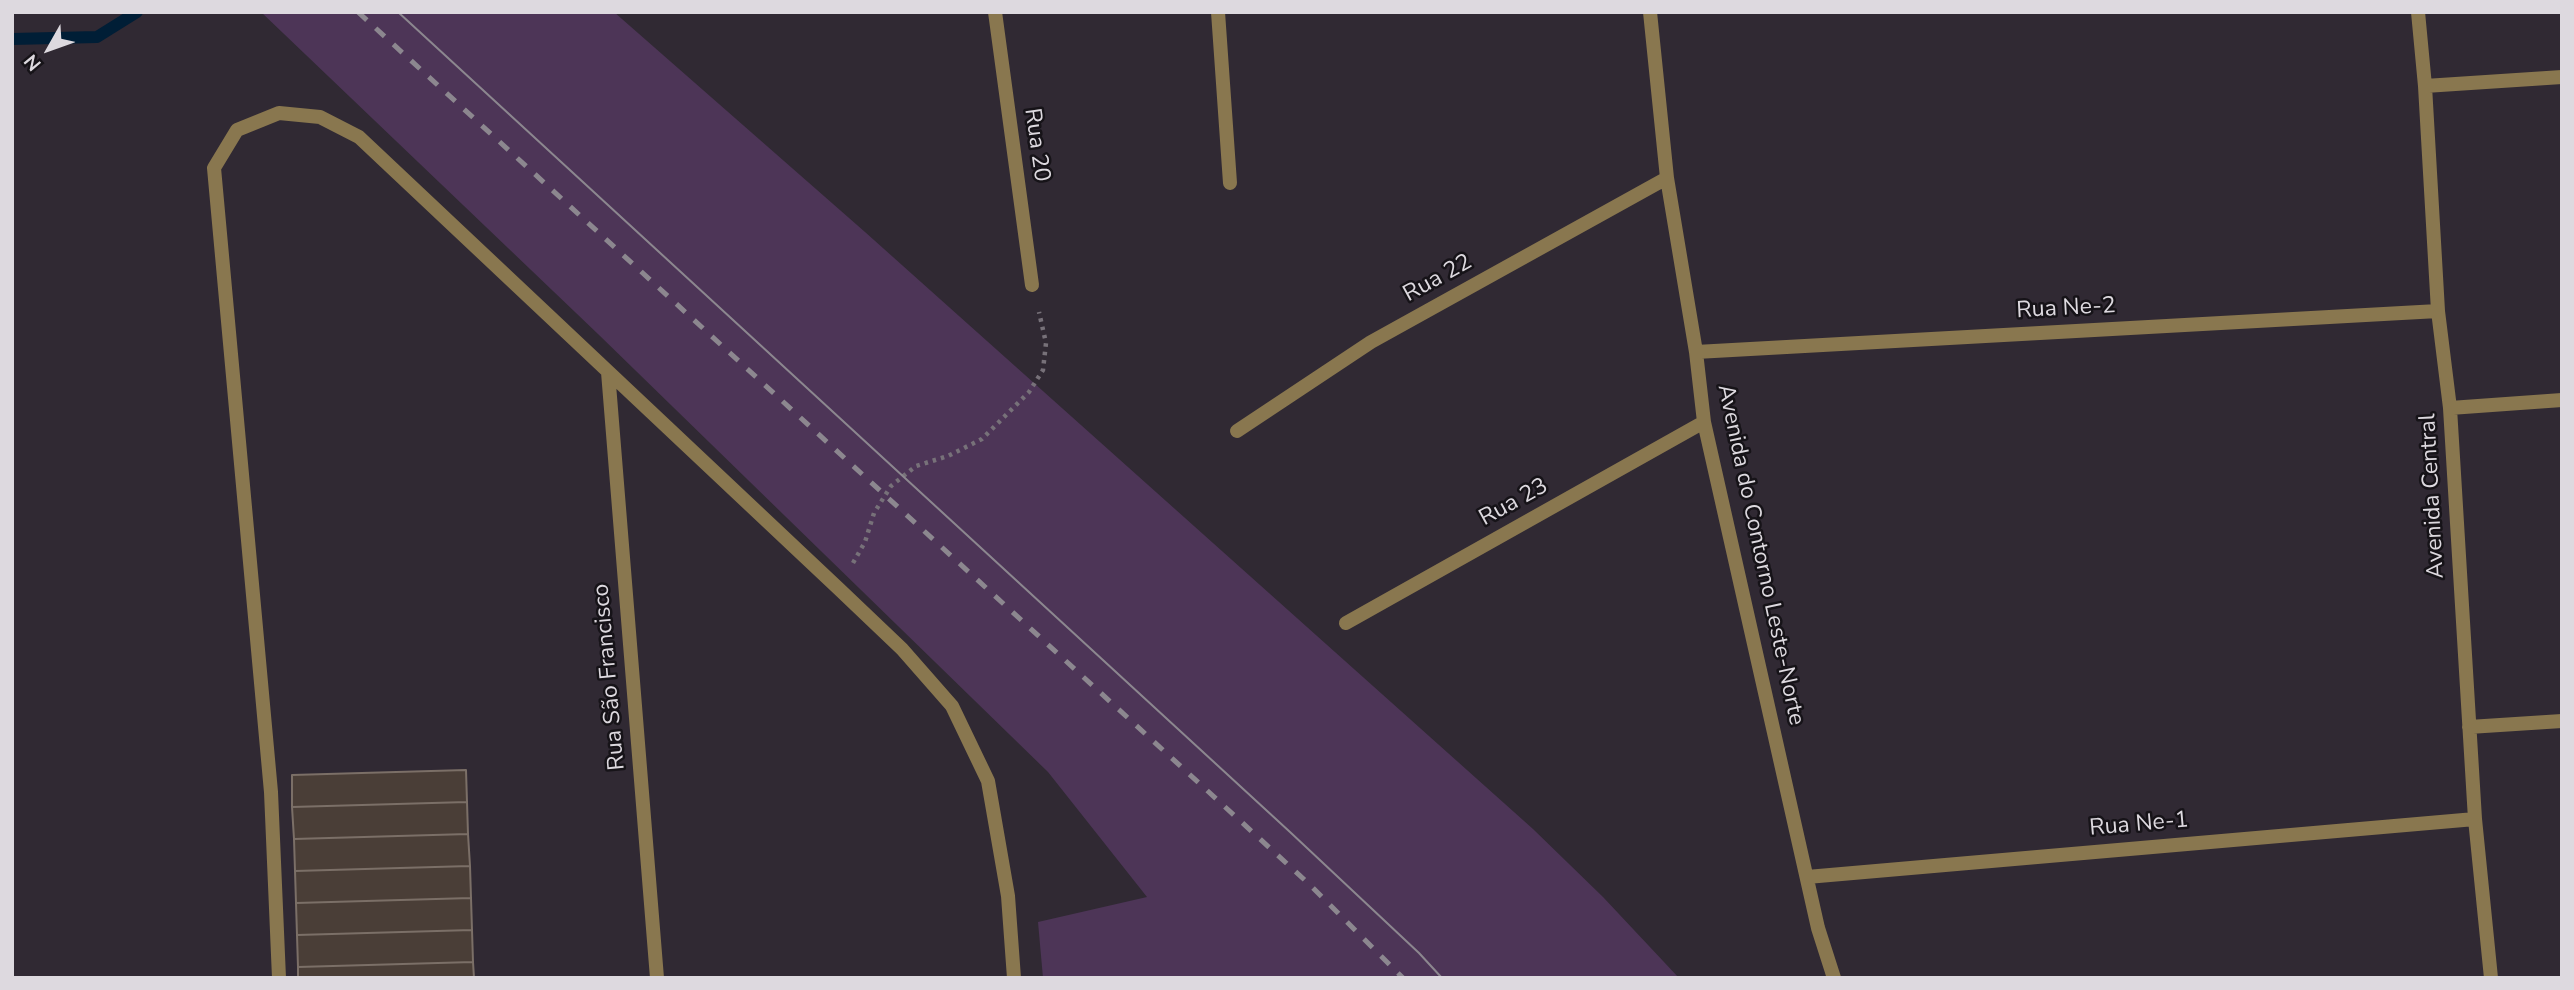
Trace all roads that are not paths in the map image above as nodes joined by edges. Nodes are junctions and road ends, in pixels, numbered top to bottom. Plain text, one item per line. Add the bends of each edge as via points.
1 (995, 12) edge
2 (1218, 12) edge
3 (1650, 12) edge
4 (2418, 12) edge
5 (2562, 77) edge
6 (2425, 86) junction
7 (1667, 178) junction
8 (1230, 183) dead end
9 (1032, 285) road end
10 (2438, 311) junction
11 (1696, 352) junction
12 (608, 372) junction
13 (2562, 400) edge
14 (2450, 408) junction
15 (1704, 422) junction
16 (1237, 431) dead end
17 (1346, 623) dead end
18 (2562, 721) edge
19 (2469, 727) junction
20 (2474, 819) junction
21 (1807, 877) junction
22 (279, 978) edge
23 (657, 978) edge
24 (1014, 978) edge
25 (1834, 978) edge
26 (2491, 978) edge

1 - 9 street, Rua 20
2 - 8 street
3 - 7 street, Avenida do Contorno Leste-Norte
4 - 6 street, Avenida Central
5 - 6 street
6 - 10 street, Avenida Central
7 - 11 street, Avenida do Contorno Leste-Norte
7 - 16 street, Rua 22 via 1371,342
10 - 11 street, Rua Ne-2
10 - 14 street, Avenida Central
11 - 15 street, Avenida do Contorno Leste-Norte
12 - 22 street via 359,136 320,117 279,113 237,130 215,168 271,792
12 - 23 street, Rua São Francisco
12 - 24 street via 902,649 952,706 988,781 1008,896
13 - 14 street
14 - 19 street, Avenida Central
15 - 17 street, Rua 23
15 - 21 street, Avenida do Contorno Leste-Norte
18 - 19 street
19 - 20 street, Avenida Central
20 - 21 street, Rua Ne-1
20 - 26 street, Avenida Central
21 - 25 street, Avenida do Contorno Leste-Norte

